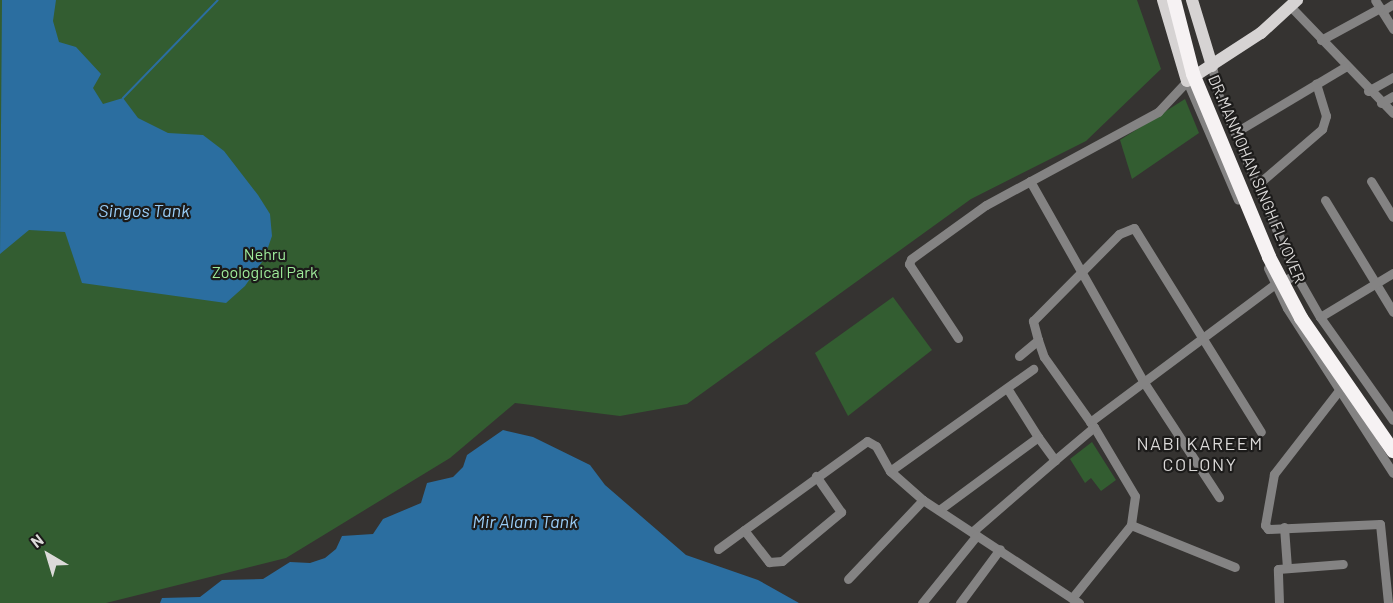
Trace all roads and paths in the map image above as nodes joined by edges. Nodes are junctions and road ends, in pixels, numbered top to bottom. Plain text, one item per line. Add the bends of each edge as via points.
1 (1162, 0) edge
2 (1173, 0) edge
3 (1179, 0) edge
4 (1192, 0) edge
5 (1294, 3) edge
6 (1393, 4) edge
7 (1379, 6) edge
8 (1393, 29) edge
9 (1321, 40) junction
10 (1212, 66) junction
11 (1345, 67) junction
12 (1393, 77) edge
13 (1187, 81) junction
14 (1316, 84) junction
15 (1368, 91) junction
16 (1393, 96) edge
17 (1381, 103) junction
18 (1393, 113) edge
19 (1236, 132) junction
20 (1030, 181) junction
21 (1371, 181) dead end
22 (1257, 185) junction
23 (1325, 200) dead end
24 (1393, 217) edge
25 (1082, 273) junction
26 (1393, 273) edge
27 (1296, 275) junction
28 (1275, 284) junction
29 (1374, 286) junction
30 (1393, 312) edge
31 (1320, 317) junction
32 (1203, 336) junction
33 (958, 338) dead end
34 (1038, 340) junction
35 (1018, 356) dead end
36 (1033, 369) dead end
37 (1143, 381) junction
38 (1006, 388) junction
39 (1340, 389) junction
40 (1393, 420) edge
41 (1092, 425) junction
42 (1262, 432) dead end
43 (1038, 437) junction
44 (1393, 438) edge
45 (1393, 451) edge
46 (1055, 460) junction
47 (890, 471) junction
48 (1393, 473) edge
49 (816, 476) junction
50 (1219, 497) dead end
51 (923, 500) junction
52 (939, 510) junction
53 (1131, 525) junction
54 (1284, 527) junction
55 (744, 530) junction
56 (974, 533) junction
57 (718, 549) dead end
58 (1000, 549) junction
59 (1343, 564) dead end
60 (1235, 567) dead end
61 (1287, 568) junction
62 (848, 579) dead end
63 (1072, 598) edge
64 (922, 603) edge
65 (960, 603) edge
66 (1059, 603) edge
67 (1279, 603) edge
68 (1388, 603) edge

1 - 13 main road
2 - 45 highway, DR.MANMOHAN SINGH FLYOVER, bridge via 1193,74 1269,257 1300,318
3 - 44 highway, DR.MANMOHAN SINGH FLYOVER via 1203,82 1296,296
4 - 10 main road
5 - 9 street
5 - 10 main road via 1261,33
6 - 7 street
7 - 8 street
7 - 9 street
9 - 11 street
10 - 13 main road
10 - 19 street via 1218,94
11 - 14 street
11 - 15 street
12 - 15 street
13 - 20 street via 1158,112
13 - 28 street
14 - 19 street
14 - 22 street via 1326,116 1322,129
15 - 17 street
16 - 17 street
17 - 18 street
19 - 22 street
20 - 25 street
20 - 33 street via 986,206 909,261
21 - 24 street
22 - 27 street
23 - 29 street
25 - 32 street via 1119,234 1134,228
25 - 34 street via 1032,321
25 - 37 street
26 - 29 street
27 - 28 street
27 - 31 street
28 - 32 street
28 - 39 street
29 - 30 street
29 - 31 street
31 - 40 street
32 - 37 street
32 - 42 street
34 - 35 street
34 - 41 street via 1044,357
36 - 38 street
37 - 41 street
37 - 50 street
38 - 43 street
38 - 47 street
39 - 48 street
39 - 54 street via 1274,474 1265,525 1268,529
41 - 46 street
41 - 53 street via 1136,496
43 - 46 street
43 - 52 street
46 - 56 street
47 - 49 street via 876,446 867,441
47 - 51 street
49 - 55 street
49 - 55 street via 841,512 782,561 769,562
51 - 52 street
51 - 62 street
52 - 56 street
53 - 60 street
53 - 63 street
54 - 61 street
54 - 68 street via 1380,524
55 - 57 street
56 - 58 street
56 - 64 street
58 - 63 street
58 - 65 street
59 - 61 street
61 - 67 street via 1278,572
63 - 66 street

